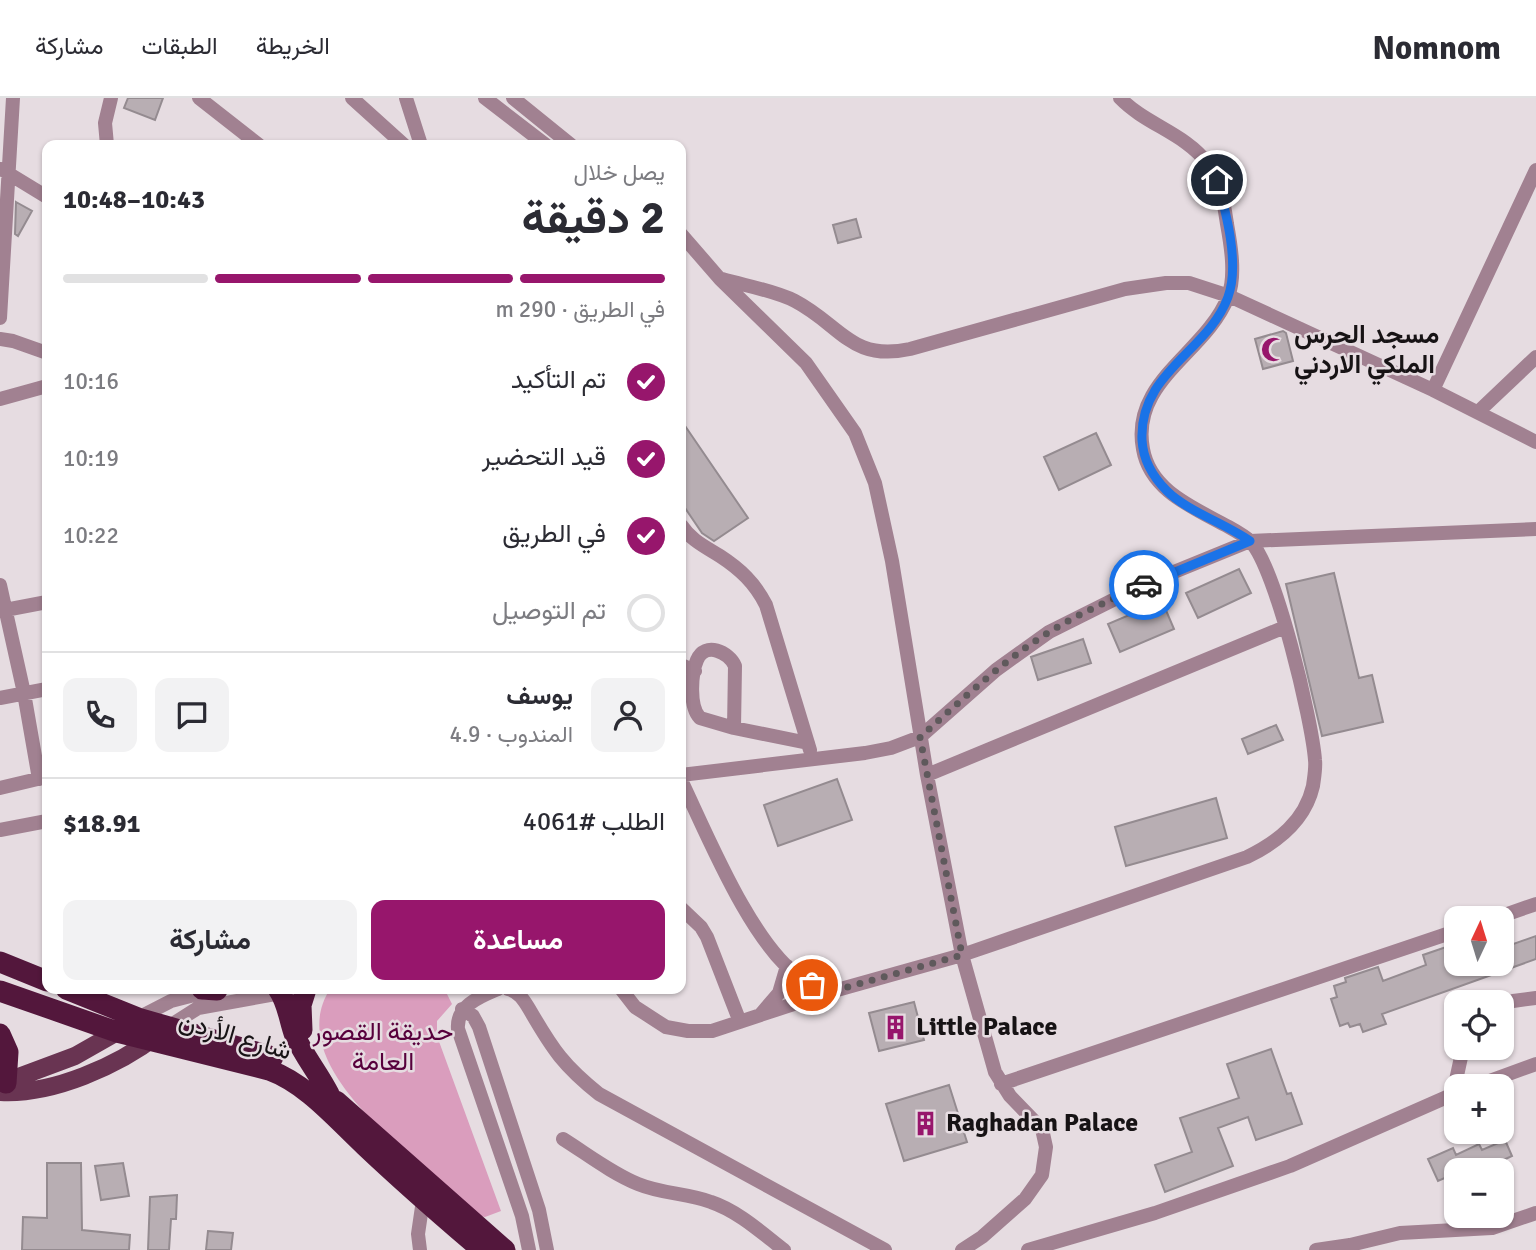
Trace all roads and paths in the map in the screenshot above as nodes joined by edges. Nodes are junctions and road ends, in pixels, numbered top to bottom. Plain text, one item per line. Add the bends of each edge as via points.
1 (13, 98) edge
2 (111, 98) edge
3 (199, 98) edge
4 (352, 98) edge
5 (406, 98) edge
6 (485, 98) edge
7 (513, 98) edge
8 (1120, 98) edge
9 (107, 140) edge
10 (253, 140) edge
11 (398, 140) edge
12 (419, 140) edge
13 (540, 140) edge
14 (565, 140) edge
15 (1536, 170) edge
16 (3, 171) edge
17 (42, 194) edge
18 (688, 250) edge
19 (720, 279) junction
20 (1229, 296) junction
21 (0, 318) edge
22 (0, 339) edge
23 (42, 352) edge
24 (1536, 357) edge
25 (42, 387) edge
26 (1433, 390) junction
27 (0, 399) edge
28 (1478, 412) junction
29 (1536, 442) edge
30 (1536, 529) edge
31 (686, 531) edge
32 (1250, 541) junction
33 (0, 585) edge
34 (42, 602) edge
35 (3, 611) edge
36 (1285, 627) junction
37 (686, 667) edge
38 (695, 671) junction
39 (42, 690) edge
40 (24, 693) junction
41 (0, 698) edge
42 (734, 729) junction
43 (920, 737) junction
44 (808, 743) junction
45 (813, 758) junction
46 (42, 774) edge
47 (927, 775) junction
48 (686, 777) edge
49 (42, 778) edge
50 (0, 788) edge
51 (686, 788) edge
52 (42, 822) edge
53 (0, 830) edge
54 (1536, 904) edge
55 (686, 912) edge
56 (1514, 912) edge
57 (1444, 935) edge
58 (962, 955) junction
59 (0, 962) edge
60 (787, 966) junction
61 (42, 978) edge
62 (0, 991) edge
63 (830, 992) junction
64 (78, 994) edge
65 (200, 994) edge
66 (263, 994) edge
67 (283, 994) edge
68 (304, 994) edge
69 (489, 994) edge
70 (517, 994) edge
71 (625, 994) edge
72 (1536, 998) edge
73 (1514, 1001) edge
74 (462, 1009) junction
75 (760, 1015) junction
76 (138, 1018) junction
77 (740, 1022) junction
78 (169, 1027) junction
79 (117, 1032) junction
80 (0, 1034) edge
81 (150, 1041) junction
82 (306, 1053) junction
83 (1536, 1064) edge
84 (1509, 1074) edge
85 (1001, 1084) junction
86 (2, 1087) edge
87 (329, 1094) junction
88 (1444, 1098) edge
89 (563, 1139) dead end
90 (423, 1200) junction
91 (1536, 1213) edge
92 (541, 1221) junction
93 (524, 1225) junction
94 (420, 1250) edge
95 (482, 1250) edge
96 (505, 1250) edge
97 (529, 1250) edge
98 (547, 1250) edge
99 (783, 1250) edge
100 (885, 1250) edge
101 (962, 1250) edge
102 (1028, 1250) edge
103 (1316, 1250) edge

1 - 16 street
2 - 9 street
3 - 10 street
4 - 11 street
5 - 12 street
6 - 13 street
7 - 14 street
8 - 20 street via 1144,118 1178,136 1209,165 1228,229
15 - 26 street
16 - 17 street
16 - 21 street
18 - 19 street
19 - 20 street via 793,300 854,344 882,352 910,349 1146,285 1189,283
19 - 43 street via 806,363 855,433 875,483 892,561
20 - 26 street
20 - 32 street via 1206,332 1148,399 1141,424 1143,450 1152,474 1169,493
22 - 23 street
24 - 28 street
25 - 27 street
26 - 28 street
28 - 29 street
30 - 32 street
31 - 44 street via 751,580 760,593
32 - 36 street via 1264,565
32 - 43 street via 1147,583 1049,632 996,670
33 - 35 street
34 - 35 street
35 - 40 street
36 - 47 street
36 - 58 street via 1315,763 1312,788 1289,830 1247,857
37 - 38 street
38 - 42 street via 694,713
38 - 42 street via 696,661 708,650 732,658
39 - 40 street
40 - 41 street
40 - 46 street
42 - 44 street
43 - 45 street via 891,748
43 - 47 street
44 - 45 street
45 - 48 street
47 - 58 street
49 - 50 street
51 - 60 street via 749,917
52 - 53 street
54 - 56 street
55 - 77 street via 707,937
57 - 85 street
58 - 63 street
58 - 85 street
59 - 61 highway
60 - 63 street via 800,978
60 - 75 street via 779,993
62 - 79 highway, شارع الأردن
63 - 75 street
64 - 76 highway, شارع الأردن
65 - 76 street via 171,1001
66 - 78 street via 198,1008
67 - 82 highway via 291,1026
68 - 82 highway via 300,1023
69 - 74 street
70 - 100 street via 566,1065 599,1094
71 - 77 street via 635,1007 666,1027 712,1031
72 - 73 street
74 - 92 street via 479,1027
74 - 93 street via 457,1022 461,1039
75 - 77 street
76 - 78 highway, شارع الأردن
76 - 79 main road
78 - 81 main road
78 - 87 highway, شارع الأردن via 282,1060
79 - 81 highway, شارع الأردن
79 - 86 main road
80 - 86 highway via 9,1066
81 - 86 main road via 115,1063 73,1079 19,1092
81 - 90 highway, شارع الأردن via 287,1077
82 - 87 highway
83 - 84 street
85 - 101 street via 1042,1129 1046,1162 1025,1199
87 - 96 highway, شارع الأردن
88 - 102 street via 1290,1166 1155,1213
89 - 99 street via 638,1185 725,1208
90 - 94 street
90 - 95 highway, شارع الأردن
91 - 103 street via 1492,1228 1399,1233
92 - 93 street
92 - 98 street
93 - 97 street

